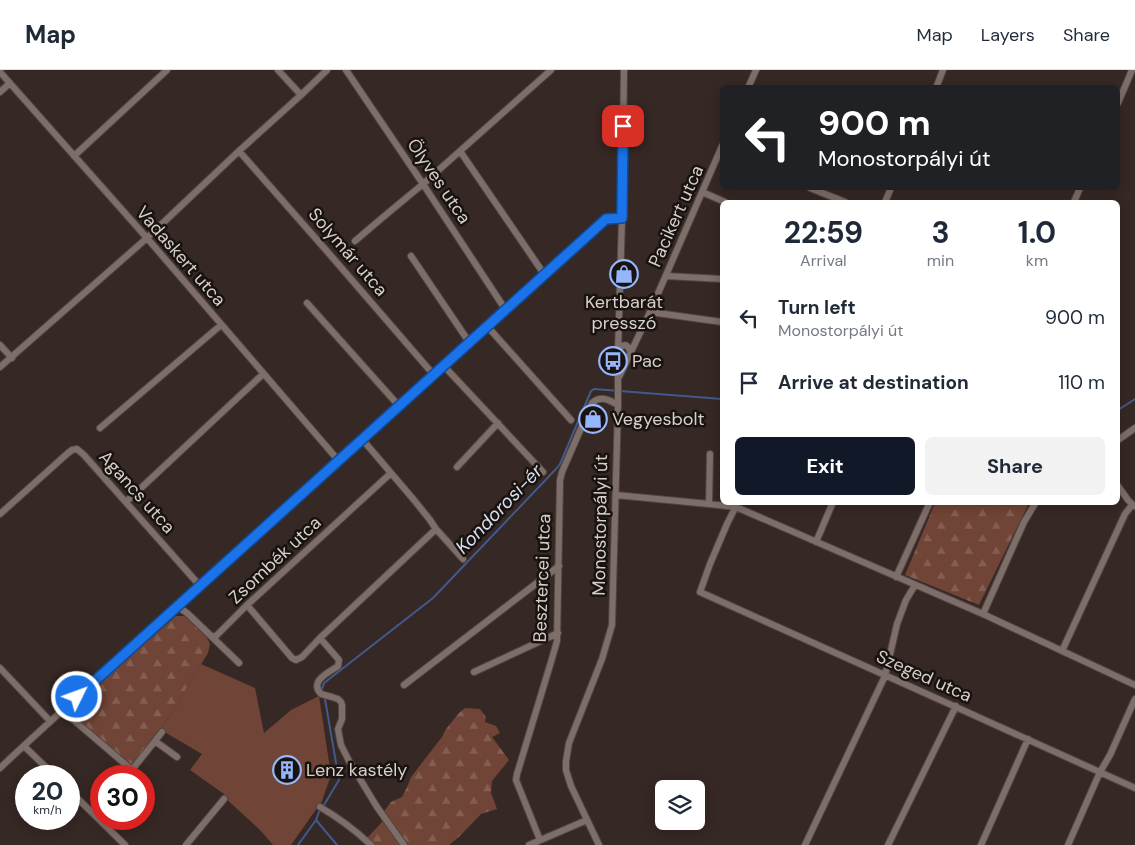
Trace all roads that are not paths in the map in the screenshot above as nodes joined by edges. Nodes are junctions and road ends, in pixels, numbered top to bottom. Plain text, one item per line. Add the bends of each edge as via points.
1 (167, 70) edge
2 (278, 70) edge
3 (346, 70) edge
4 (551, 70) edge
5 (624, 70) edge
6 (756, 70) edge
7 (943, 70) edge
8 (1132, 70) edge
9 (0, 72) edge
10 (322, 72) edge
11 (10, 83) junction
12 (749, 85) edge
13 (937, 85) edge
14 (0, 92) edge
15 (301, 95) junction
16 (1120, 99) edge
17 (239, 151) junction
18 (460, 151) junction
19 (720, 153) edge
20 (74, 156) junction
21 (423, 184) junction
22 (815, 190) edge
23 (702, 192) junction
24 (720, 200) edge
25 (841, 200) edge
26 (622, 218) junction
27 (147, 238) junction
28 (355, 241) dead end
29 (411, 256) dead end
30 (544, 274) junction
31 (666, 276) junction
32 (720, 279) edge
33 (307, 302) dead end
34 (505, 309) junction
35 (650, 312) junction
36 (720, 322) edge
37 (221, 325) junction
38 (487, 326) junction
39 (469, 342) junction
40 (0, 345) edge
41 (618, 351) junction
42 (631, 353) junction
43 (12, 358) junction
44 (443, 365) junction
45 (0, 367) edge
46 (264, 374) junction
47 (433, 374) junction
48 (618, 378) junction
49 (618, 405) junction
50 (399, 406) junction
51 (571, 420) dead end
52 (498, 422) junction
53 (100, 428) dead end
54 (1135, 428) edge
55 (1120, 439) edge
56 (362, 440) junction
57 (710, 454) dead end
58 (338, 460) junction
59 (457, 467) dead end
60 (543, 472) dead end
61 (391, 473) junction
62 (1120, 488) edge
63 (616, 496) junction
64 (126, 502) junction
65 (709, 504) junction
66 (833, 505) edge
67 (929, 505) edge
68 (1034, 505) edge
69 (1134, 505) edge
70 (739, 507) edge
71 (0, 514) edge
72 (436, 529) junction
73 (816, 542) junction
74 (463, 559) dead end
75 (558, 566) junction
76 (896, 577) junction
77 (915, 586) junction
78 (201, 587) junction
79 (247, 605) junction
80 (178, 607) junction
81 (983, 614) junction
82 (558, 633) junction
83 (210, 635) junction
84 (320, 638) junction
85 (1062, 651) junction
86 (238, 663) dead end
87 (0, 668) edge
88 (474, 672) dead end
89 (886, 676) junction
90 (404, 685) dead end
91 (1135, 685) edge
92 (1135, 700) edge
93 (956, 706) junction
94 (62, 710) junction
95 (50, 721) junction
96 (162, 732) dead end
97 (1028, 739) junction
98 (155, 742) junction
99 (24, 746) junction
100 (178, 757) dead end
101 (44, 765) edge
102 (126, 765) edge
103 (136, 765) edge
104 (0, 768) edge
105 (1100, 772) junction
106 (1135, 788) edge
107 (224, 799) dead end
108 (80, 801) edge
109 (320, 807) dead end
110 (90, 810) edge
111 (587, 820) junction
112 (110, 830) edge
113 (535, 843) edge
114 (126, 845) edge
115 (186, 845) edge
116 (371, 845) edge
117 (404, 845) edge
118 (599, 845) edge
119 (805, 845) edge
120 (888, 845) edge
121 (981, 845) edge
122 (1068, 845) edge

1 - 20 street
2 - 15 street
3 - 21 street, Ölyves utca
4 - 18 street
5 - 26 street, Monostorpályi út
6 - 12 street
7 - 13 street
8 - 16 street
9 - 11 street, Vadaskert utca
10 - 15 street
11 - 14 street
11 - 20 street, Vadaskert utca
15 - 17 street
17 - 27 street
17 - 47 street, Solymár utca
18 - 21 street
18 - 30 street
19 - 23 street, Pacikert utca
20 - 27 street, Vadaskert utca
21 - 28 street
21 - 34 street, Ölyves utca
22 - 25 street
23 - 24 street
23 - 31 street, Pacikert utca
26 - 30 street via 606,219
26 - 41 street, Monostorpályi út
27 - 37 street, Vadaskert utca
27 - 43 street
29 - 39 street
30 - 34 street
31 - 32 street
31 - 35 street, Pacikert utca
33 - 50 street
34 - 38 street
35 - 36 street
35 - 42 street, Pacikert utca
37 - 46 street, Vadaskert utca
37 - 53 street
38 - 39 street
38 - 51 street
39 - 44 street
40 - 43 street
41 - 42 street via 623,345 630,348
41 - 48 street, Monostorpályi út
42 - 48 street, Pacikert utca
43 - 45 street
44 - 47 street
44 - 52 street
46 - 58 street, Vadaskert utca
46 - 64 street
47 - 50 street
48 - 49 street, Monostorpályi út
49 - 63 street, Monostorpályi út
49 - 75 street, Besztercei utca via 600,398 592,403 562,472
50 - 56 street
52 - 59 street
52 - 60 street
54 - 55 street
56 - 58 street
56 - 61 street
57 - 65 street
58 - 78 street
61 - 72 street
61 - 79 street, Zsombék utca
62 - 69 street
63 - 65 street
63 - 111 street, Monostorpályi út via 612,625 569,743 566,761 570,786
64 - 71 street, Agancs utca via 77,449 68,453
64 - 78 street, Agancs utca
65 - 70 street
66 - 73 street
67 - 76 street
68 - 81 street
69 - 85 street via 1126,514
70 - 73 street
70 - 89 street, Szeged utca via 727,524 700,592
72 - 74 street
72 - 84 street
73 - 76 street
75 - 82 street, Besztercei utca
75 - 90 street
76 - 77 street
77 - 81 street
77 - 89 street via 897,624
78 - 80 street
79 - 83 street, Zsombék utca via 217,635
79 - 84 street via 296,660
80 - 83 street
80 - 94 street
81 - 85 street
82 - 88 street
82 - 113 street, Besztercei utca via 516,780
83 - 86 street
84 - 117 street via 339,664 321,677 318,690 341,702 342,719 338,729 341,745 377,807
85 - 91 street
87 - 95 street
89 - 93 street, Szeged utca
89 - 119 street
92 - 105 street
93 - 97 street, Szeged utca
93 - 120 street
94 - 95 street
94 - 102 street
95 - 99 street
96 - 98 street
97 - 105 street, Szeged utca
97 - 121 street
98 - 100 street
98 - 103 street
99 - 101 street
99 - 104 street
105 - 106 street, Szeged utca
105 - 122 street
107 - 115 street
108 - 110 street
109 - 116 street via 356,830
111 - 113 street
111 - 118 street, Monostorpályi út
112 - 114 street

